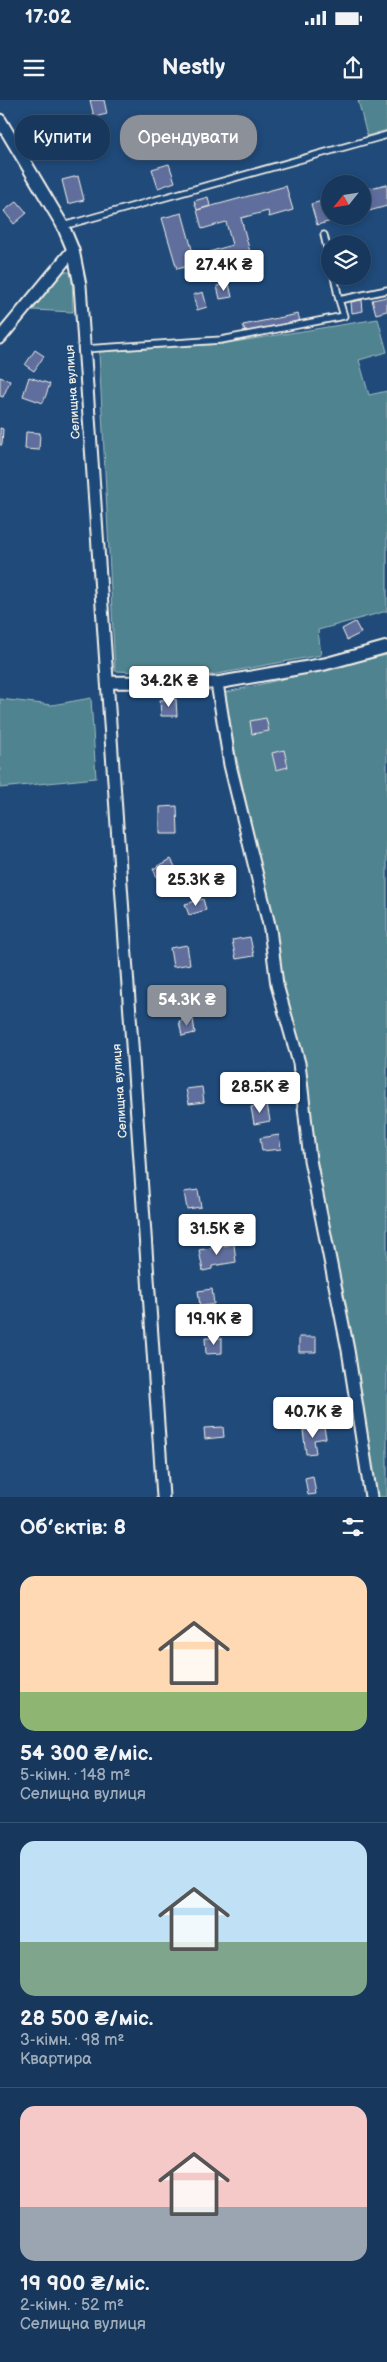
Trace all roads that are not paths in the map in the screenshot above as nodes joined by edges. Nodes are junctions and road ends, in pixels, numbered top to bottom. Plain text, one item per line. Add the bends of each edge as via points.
1 (0, 120) edge
2 (387, 136) edge
3 (63, 226) junction
4 (73, 250) junction
5 (336, 285) edge
6 (387, 290) edge
7 (339, 300) junction
8 (0, 338) edge
9 (84, 349) junction
10 (387, 647) edge
11 (107, 682) junction
12 (216, 683) junction
13 (163, 1497) edge
14 (371, 1497) edge

1 - 3 street, Селищна вулиця
2 - 3 lane
3 - 4 street, Селищна вулиця
4 - 8 street
4 - 9 street, Селищна вулиця via 80,285
5 - 7 lane
6 - 7 lane
7 - 9 lane via 344,316 221,340
9 - 11 street, Селищна вулиця
10 - 12 street via 325,664
11 - 12 street
11 - 13 street, Селищна вулиця
12 - 14 street via 230,764 270,929 277,986 299,1063 310,1160 348,1350

